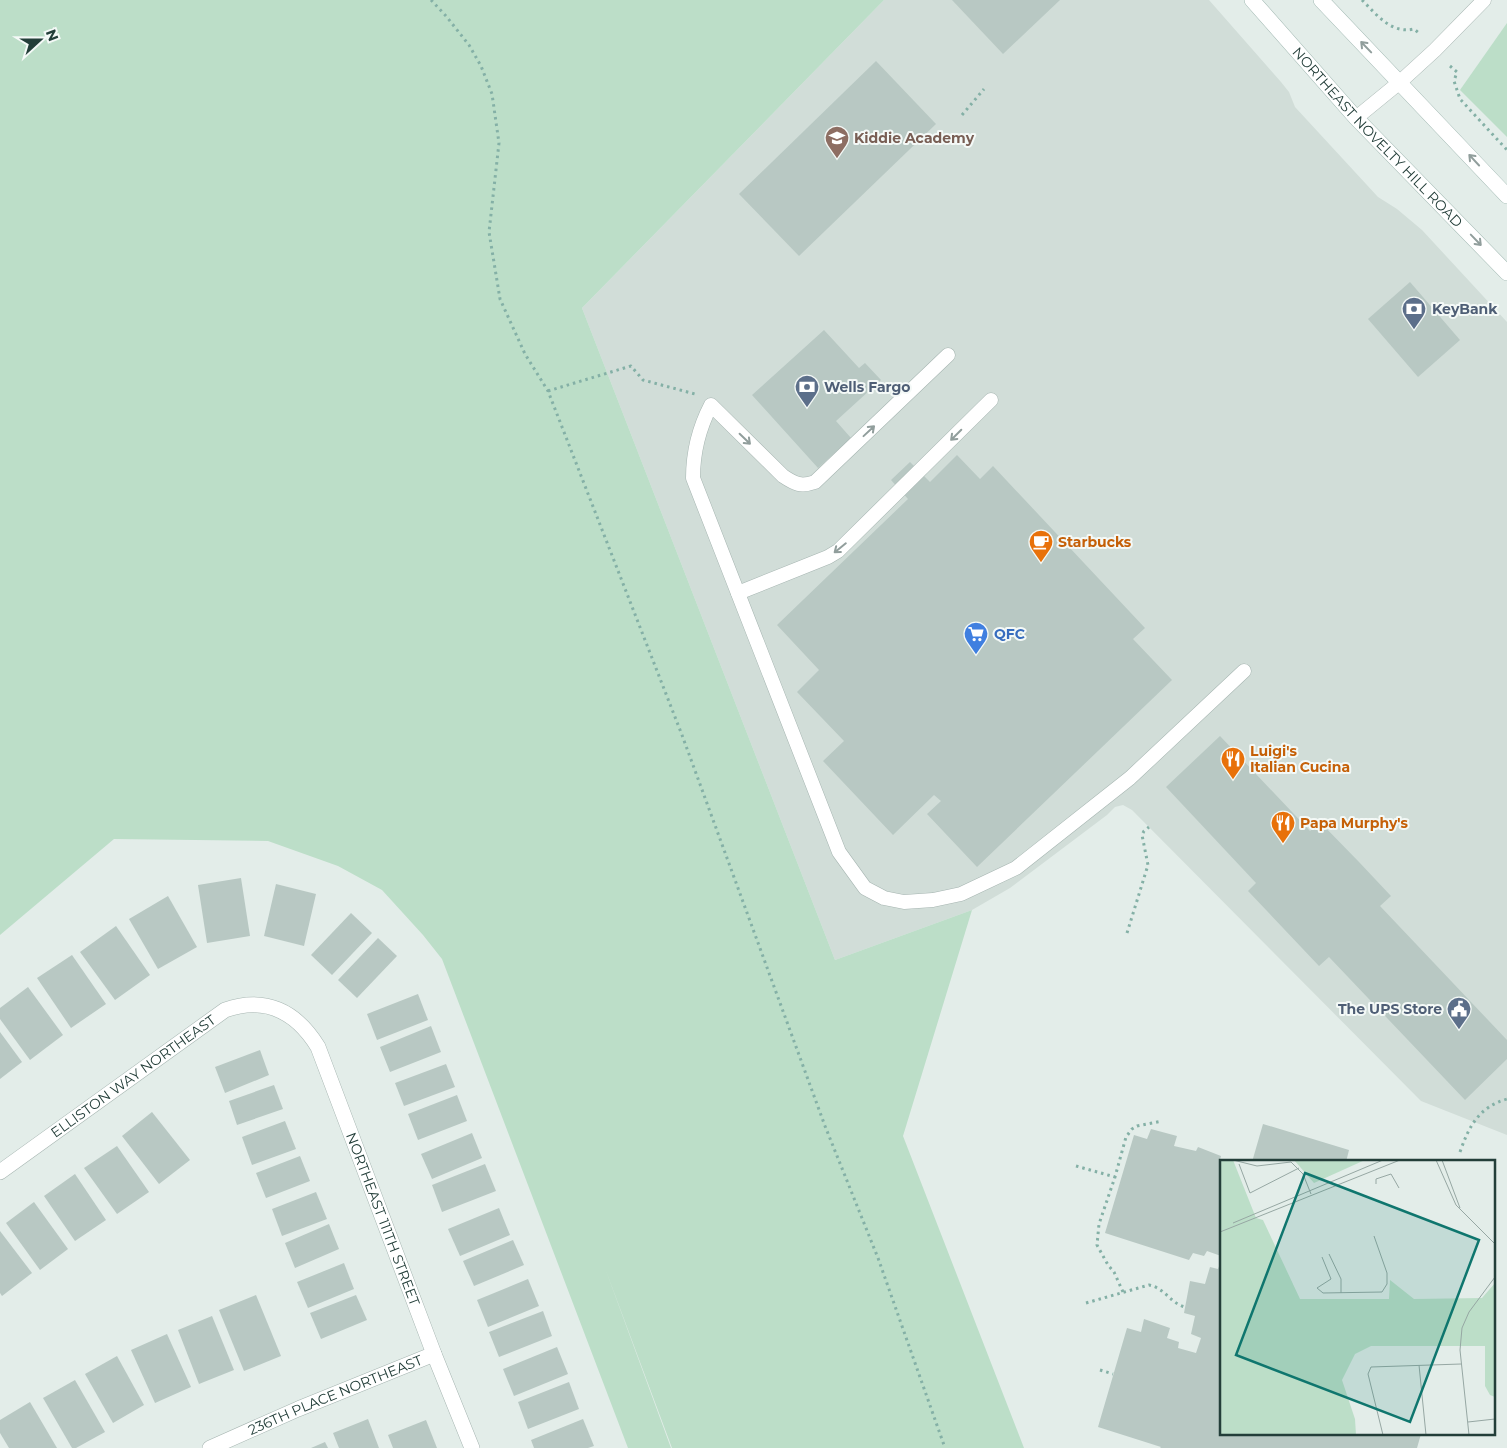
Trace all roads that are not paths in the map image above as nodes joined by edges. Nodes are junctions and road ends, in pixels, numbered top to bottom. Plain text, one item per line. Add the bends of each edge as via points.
1 (1252, 0) edge
2 (1321, 0) edge
3 (1484, 0) edge
4 (1400, 82) junction
5 (1356, 118) junction
6 (1507, 196) edge
7 (1507, 273) edge
8 (948, 355) dead end
9 (991, 400) dead end
10 (738, 593) junction
11 (1244, 671) dead end
12 (274, 1008) joint
13 (0, 1172) edge
14 (434, 1354) junction
15 (210, 1448) edge
16 (472, 1448) edge

1 - 5 street, NORTHEAST NOVELTY HILL ROAD
4 -> 2 street
3 - 4 lane
4 - 5 lane
6 -> 4 street
5 -> 7 street, NORTHEAST NOVELTY HILL ROAD
10 -> 8 lane via 693,478 698,434 710,405 783,476 804,486 815,482
9 -> 10 lane via 838,550
10 - 11 lane via 839,852 865,888 884,898 904,902 960,894 1016,868 1130,778
12 - 13 street, ELLISTON WAY NORTHEAST via 248,1004 225,1010
12 - 14 street, NORTHEAST 111TH STREET via 296,1019 318,1046
14 - 15 street, 236TH PLACE NORTHEAST
14 - 16 street, NORTHEAST 111TH STREET

